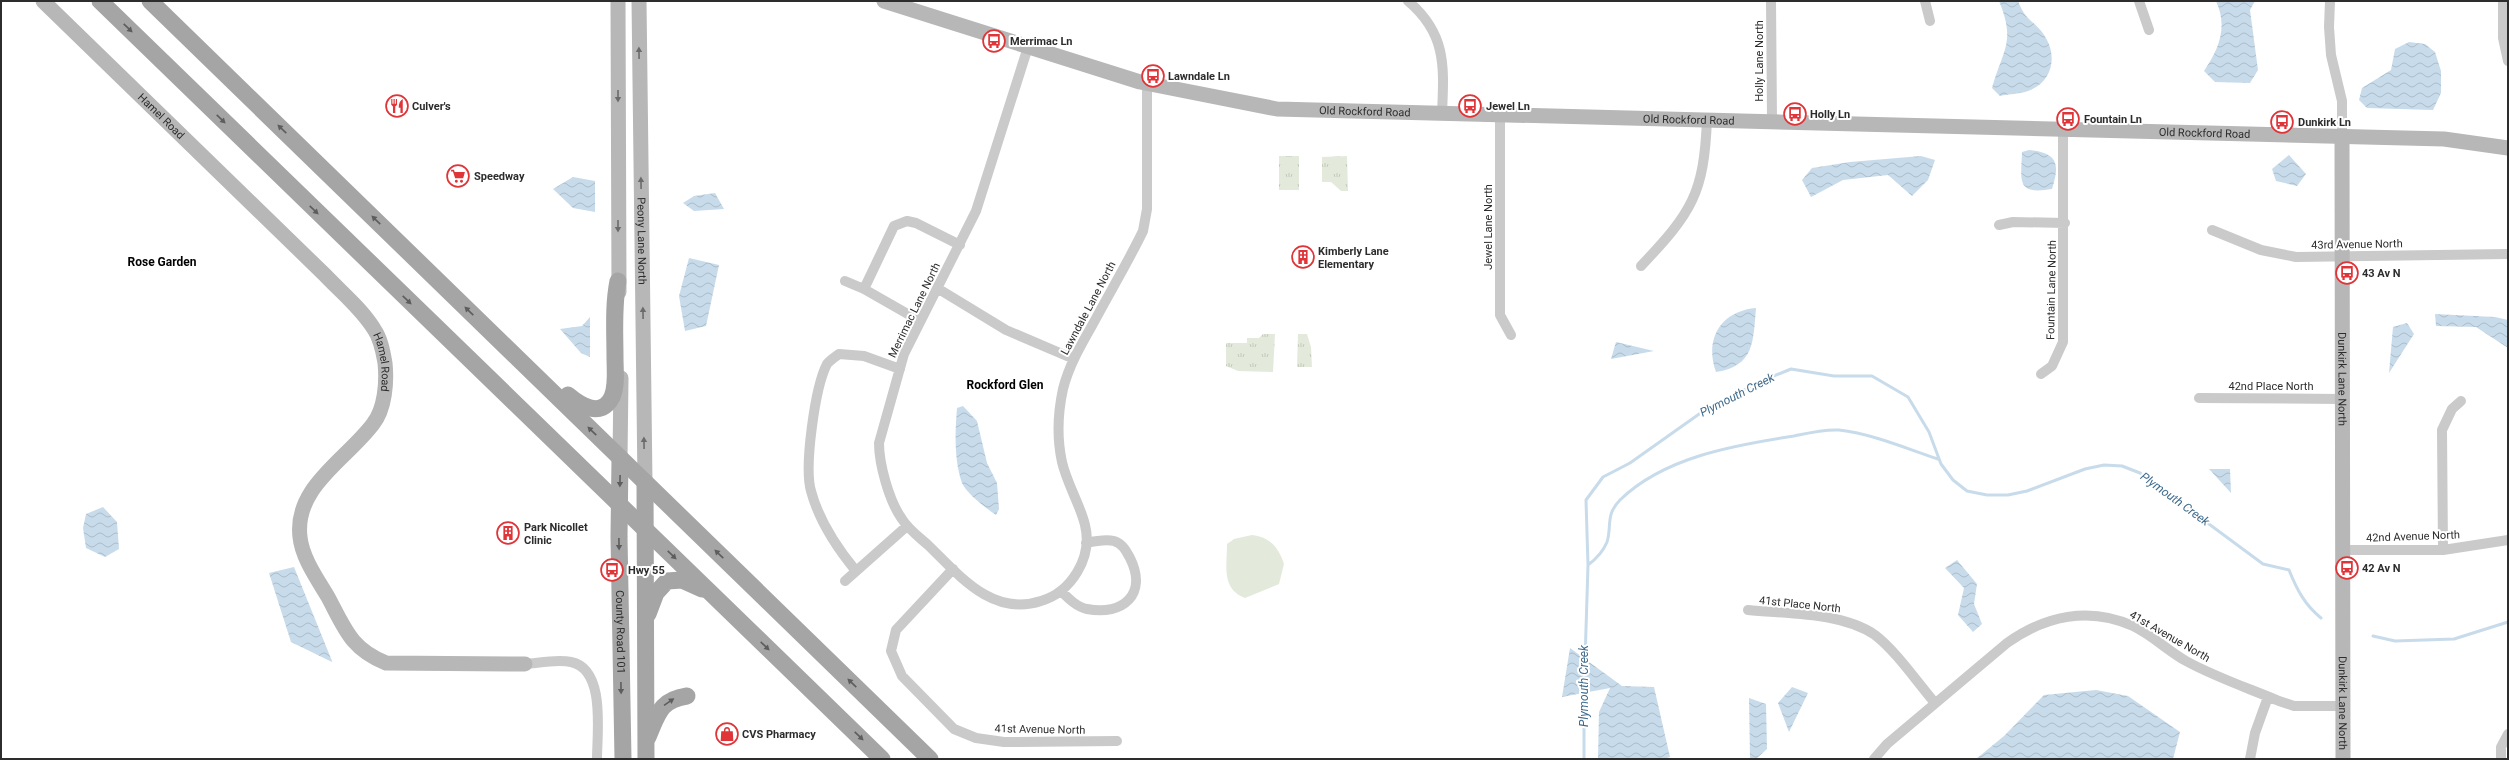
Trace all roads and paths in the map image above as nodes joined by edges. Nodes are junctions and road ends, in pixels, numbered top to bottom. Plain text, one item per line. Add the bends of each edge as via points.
1 (43, 1) edge
2 (100, 1) edge
3 (150, 1) edge
4 (618, 1) edge
5 (639, 1) edge
6 (884, 1) edge
7 (1408, 1) edge
8 (1771, 1) edge
9 (1925, 1) edge
10 (2139, 1) edge
11 (2330, 1) edge
12 (2503, 1) edge
13 (1930, 21) dead end
14 (2149, 30) dead end
15 (1028, 47) junction
16 (2508, 61) edge
17 (1147, 84) junction
18 (1442, 114) junction
19 (1500, 116) junction
20 (1708, 119) junction
21 (1772, 120) junction
22 (2063, 130) junction
23 (2342, 136) junction
24 (2508, 148) edge
25 (2065, 223) junction
26 (1999, 226) dead end
27 (2212, 230) dead end
28 (960, 245) junction
29 (2508, 254) edge
30 (2342, 256) junction
31 (1641, 266) dead end
32 (618, 281) junction
33 (845, 281) dead end
34 (937, 288) junction
35 (864, 289) junction
36 (920, 321) junction
37 (485, 326) junction
38 (1511, 335) dead end
39 (1074, 359) junction
40 (900, 369) junction
41 (2041, 374) dead end
42 (2199, 398) dead end
43 (2342, 398) junction
44 (2461, 401) dead end
45 (620, 458) junction
46 (645, 482) junction
47 (619, 505) junction
48 (906, 526) junction
49 (644, 528) junction
50 (2508, 540) edge
51 (1086, 542) junction
52 (2343, 550) junction
53 (2443, 550) junction
54 (953, 569) junction
55 (856, 571) junction
56 (845, 581) dead end
57 (1062, 592) junction
58 (711, 593) junction
59 (1748, 610) dead end
60 (644, 623) junction
61 (525, 664) joint
62 (687, 696) dead end
63 (2268, 697) junction
64 (1935, 703) junction
65 (2343, 706) junction
66 (2508, 734) edge
67 (1117, 741) dead end
68 (646, 751) edge
69 (597, 759) edge
70 (623, 759) edge
71 (882, 759) edge
72 (930, 759) edge
73 (1874, 759) edge
74 (2250, 759) edge
75 (2343, 759) edge
76 (2501, 759) edge

1 - 61 street, Hamel Road via 330,281 375,330 382,349 387,377 374,423 307,496 301,514 300,538 308,560 352,641 373,657 386,663
2 -> 47 main road
37 -> 3 main road
4 -> 32 street
46 -> 5 street, Peony Lane North
6 - 15 street, Old Rockford Road
7 - 18 street via 1429,23 1438,39 1443,57
8 - 21 street, Holly Lane North
9 - 13 street
10 - 14 street
11 - 23 street, Dunkirk Lane North via 2331,55 2342,100
12 - 16 street via 2503,38
15 - 17 street, Old Rockford Road
15 - 28 street, Merrimac Lane North via 981,198
17 - 18 street, Old Rockford Road via 1277,109
17 - 39 street, Lawndale Lane North via 1147,209 1143,231
18 - 19 street, Old Rockford Road
19 - 20 street, Old Rockford Road
19 - 38 street, Jewel Lane North via 1500,315
20 - 21 street, Old Rockford Road
20 - 31 street via 1703,169 1690,205 1669,237
21 - 22 street, Old Rockford Road
22 - 23 street, Old Rockford Road
22 - 25 street, Fountain Lane North
23 - 24 street, Old Rockford Road via 2444,139
23 - 30 street, Dunkirk Lane North
25 - 26 street via 2013,222
25 - 41 street, Fountain Lane North via 2064,342 2052,366
27 - 30 street, 43rd Avenue North via 2278,255
28 - 34 street, Merrimac Lane North
28 - 35 street via 916,223 907,221 894,226
29 - 30 street, 43rd Avenue North
30 - 43 street, Dunkirk Lane North
32 - 37 main road via 614,298 615,380 612,397 596,409 580,406
32 - 45 street
33 - 35 street
34 - 36 street, Merrimac Lane North
34 - 39 street via 1006,330
35 - 36 street
36 - 40 street, Merrimac Lane North via 904,354
45 -> 37 main road
39 - 51 street, Lawndale Lane North via 1064,388 1059,436 1068,483 1086,526
40 - 48 street, Merrimac Lane North via 881,430 879,457 895,505
40 - 55 street via 864,356 839,354 828,363 822,376 814,415 809,468 810,490 838,548
42 - 43 street, 42nd Place North
43 - 52 street, Dunkirk Lane North
44 - 53 street via 2452,409 2442,430
45 - 46 main road
45 -> 47 main road, County Road 101
46 - 49 main road
72 -> 46 main road
47 - 49 main road
47 -> 70 main road, County Road 101
48 - 54 street, Merrimac Lane North
48 - 55 street
49 -> 58 main road
49 - 60 main road
50 - 53 street, 42nd Avenue North
51 - 57 street, Lawndale Lane North via 1084,559 1077,574
51 - 57 street via 1114,541 1125,547 1138,578 1135,592 1124,603 1107,610 1086,609
52 - 53 street, 42nd Avenue North
52 - 65 street, Dunkirk Lane North
54 - 57 street, Lawndale Lane North via 971,587 1000,602 1038,602
54 - 67 street, 41st Avenue North via 896,630 891,651 902,676 954,729 976,738 1004,742
55 - 56 street
58 - 60 main road via 682,580 668,581 656,593
58 -> 71 main road
59 - 64 street, 41st Place North via 1847,621 1862,627 1876,635 1887,646
60 - 68 main road
61 - 69 street via 571,662 588,671 596,693
68 -> 62 main road via 664,704 675,698
63 - 64 street, 41st Avenue North via 2187,661 2133,626 2090,615 2046,621 2025,630
63 - 65 street, 41st Avenue North via 2294,706
63 - 74 street via 2255,733
64 - 73 street, 41st Avenue North via 1887,744
65 - 75 street, Dunkirk Lane North
66 - 76 street via 2501,748

